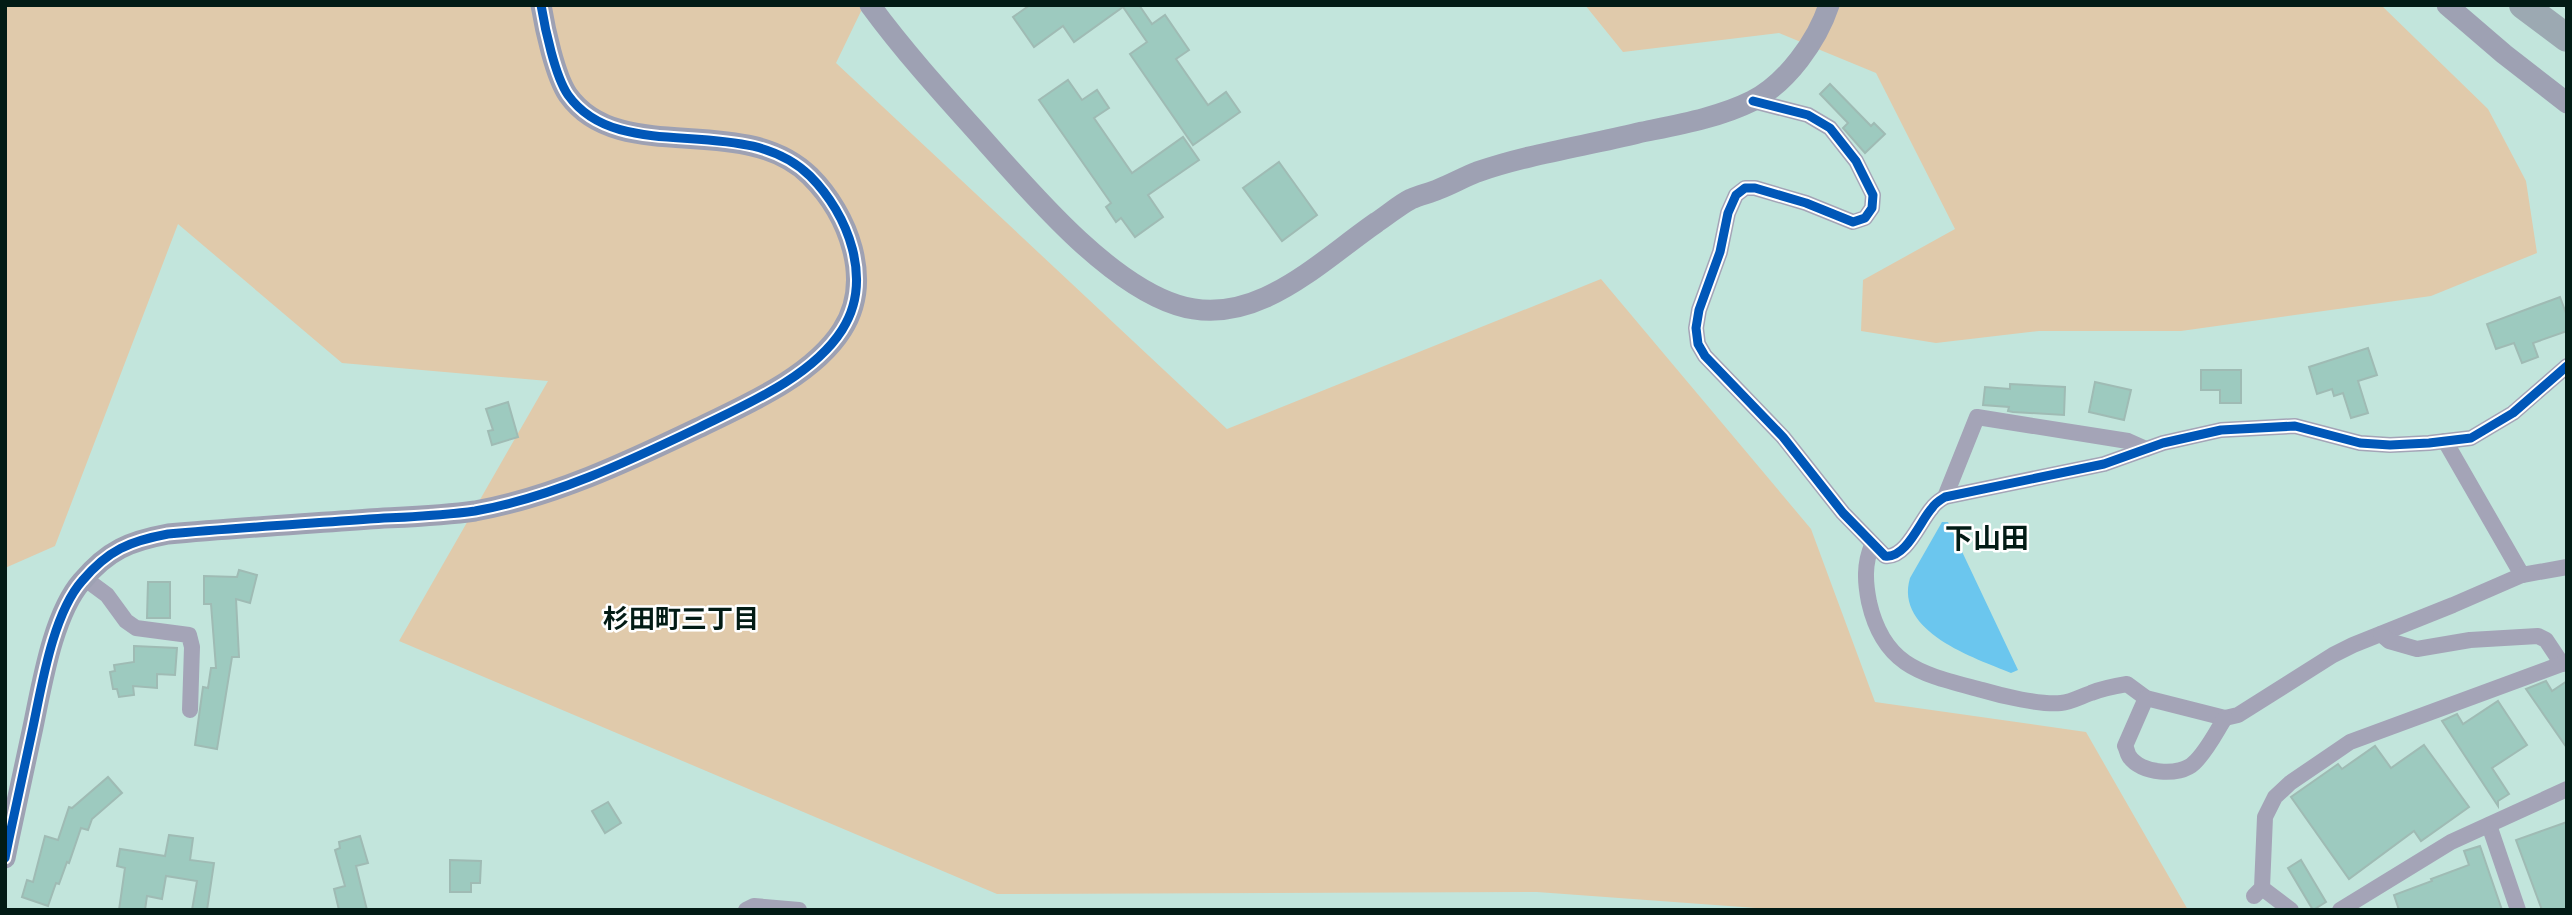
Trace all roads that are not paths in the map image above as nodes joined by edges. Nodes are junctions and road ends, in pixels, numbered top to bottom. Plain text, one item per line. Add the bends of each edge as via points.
1 (541, 5) edge
2 (870, 5) edge
3 (1829, 5) edge
4 (2447, 5) edge
5 (2523, 5) edge
6 (2567, 38) edge
7 (1753, 100) junction
8 (2567, 103) edge
9 (2567, 366) edge
10 (2445, 441) junction
11 (2147, 449) junction
12 (1945, 497) junction
13 (1872, 545) junction
14 (2567, 567) edge
15 (2522, 575) junction
16 (84, 578) junction
17 (2381, 634) junction
18 (2565, 663) edge
19 (2146, 698) junction
20 (190, 710) dead end
21 (2225, 718) junction
22 (14, 775) edge
23 (2567, 789) edge
24 (2489, 825) junction
25 (5, 858) edge
26 (746, 910) edge
27 (799, 910) edge
28 (2291, 910) edge
29 (2340, 910) edge
30 (2518, 910) edge

1 - 16 street via 562,83 590,115 649,136 735,141 776,152 821,189 844,223 856,277 851,310 829,347 742,407 536,496 473,511 169,534 121,546
2 - 7 street via 900,46 1015,175 1114,270 1142,291 1179,306 1205,310 1242,307 1264,299 1307,274 1409,200 1476,173 1718,114
3 - 7 street via 1820,28 1784,77
4 - 8 street
5 - 6 highway
7 - 13 street via 1808,115 1830,128 1856,161 1873,195 1872,208 1865,218 1853,222 1806,203 1745,188 1728,213 1720,252 1699,310 1698,344
9 - 10 street via 2513,413 2470,438
10 - 11 street via 2360,443 2295,426 2221,430
10 - 15 street
11 - 12 street via 2104,464
11 - 12 street via 2128,441 1977,417
12 - 13 street via 1930,509 1894,556 1885,556
13 - 19 street via 1866,561 1874,621 1885,645 1903,661 1928,674 2001,696 2061,703 2127,684
14 - 15 street
15 - 17 street
16 - 20 street via 136,628 189,635
16 - 22 street via 62,612
17 - 18 street via 2417,649 2538,636
17 - 21 street via 2333,654 2238,715
18 - 28 street via 2350,742 2290,783 2265,817 2258,892
19 - 21 street
19 - 21 street via 2126,746 2129,758 2161,772 2193,764
22 - 25 street
23 - 24 street
24 - 29 street via 2451,842
24 - 30 street
26 - 27 street via 754,906

